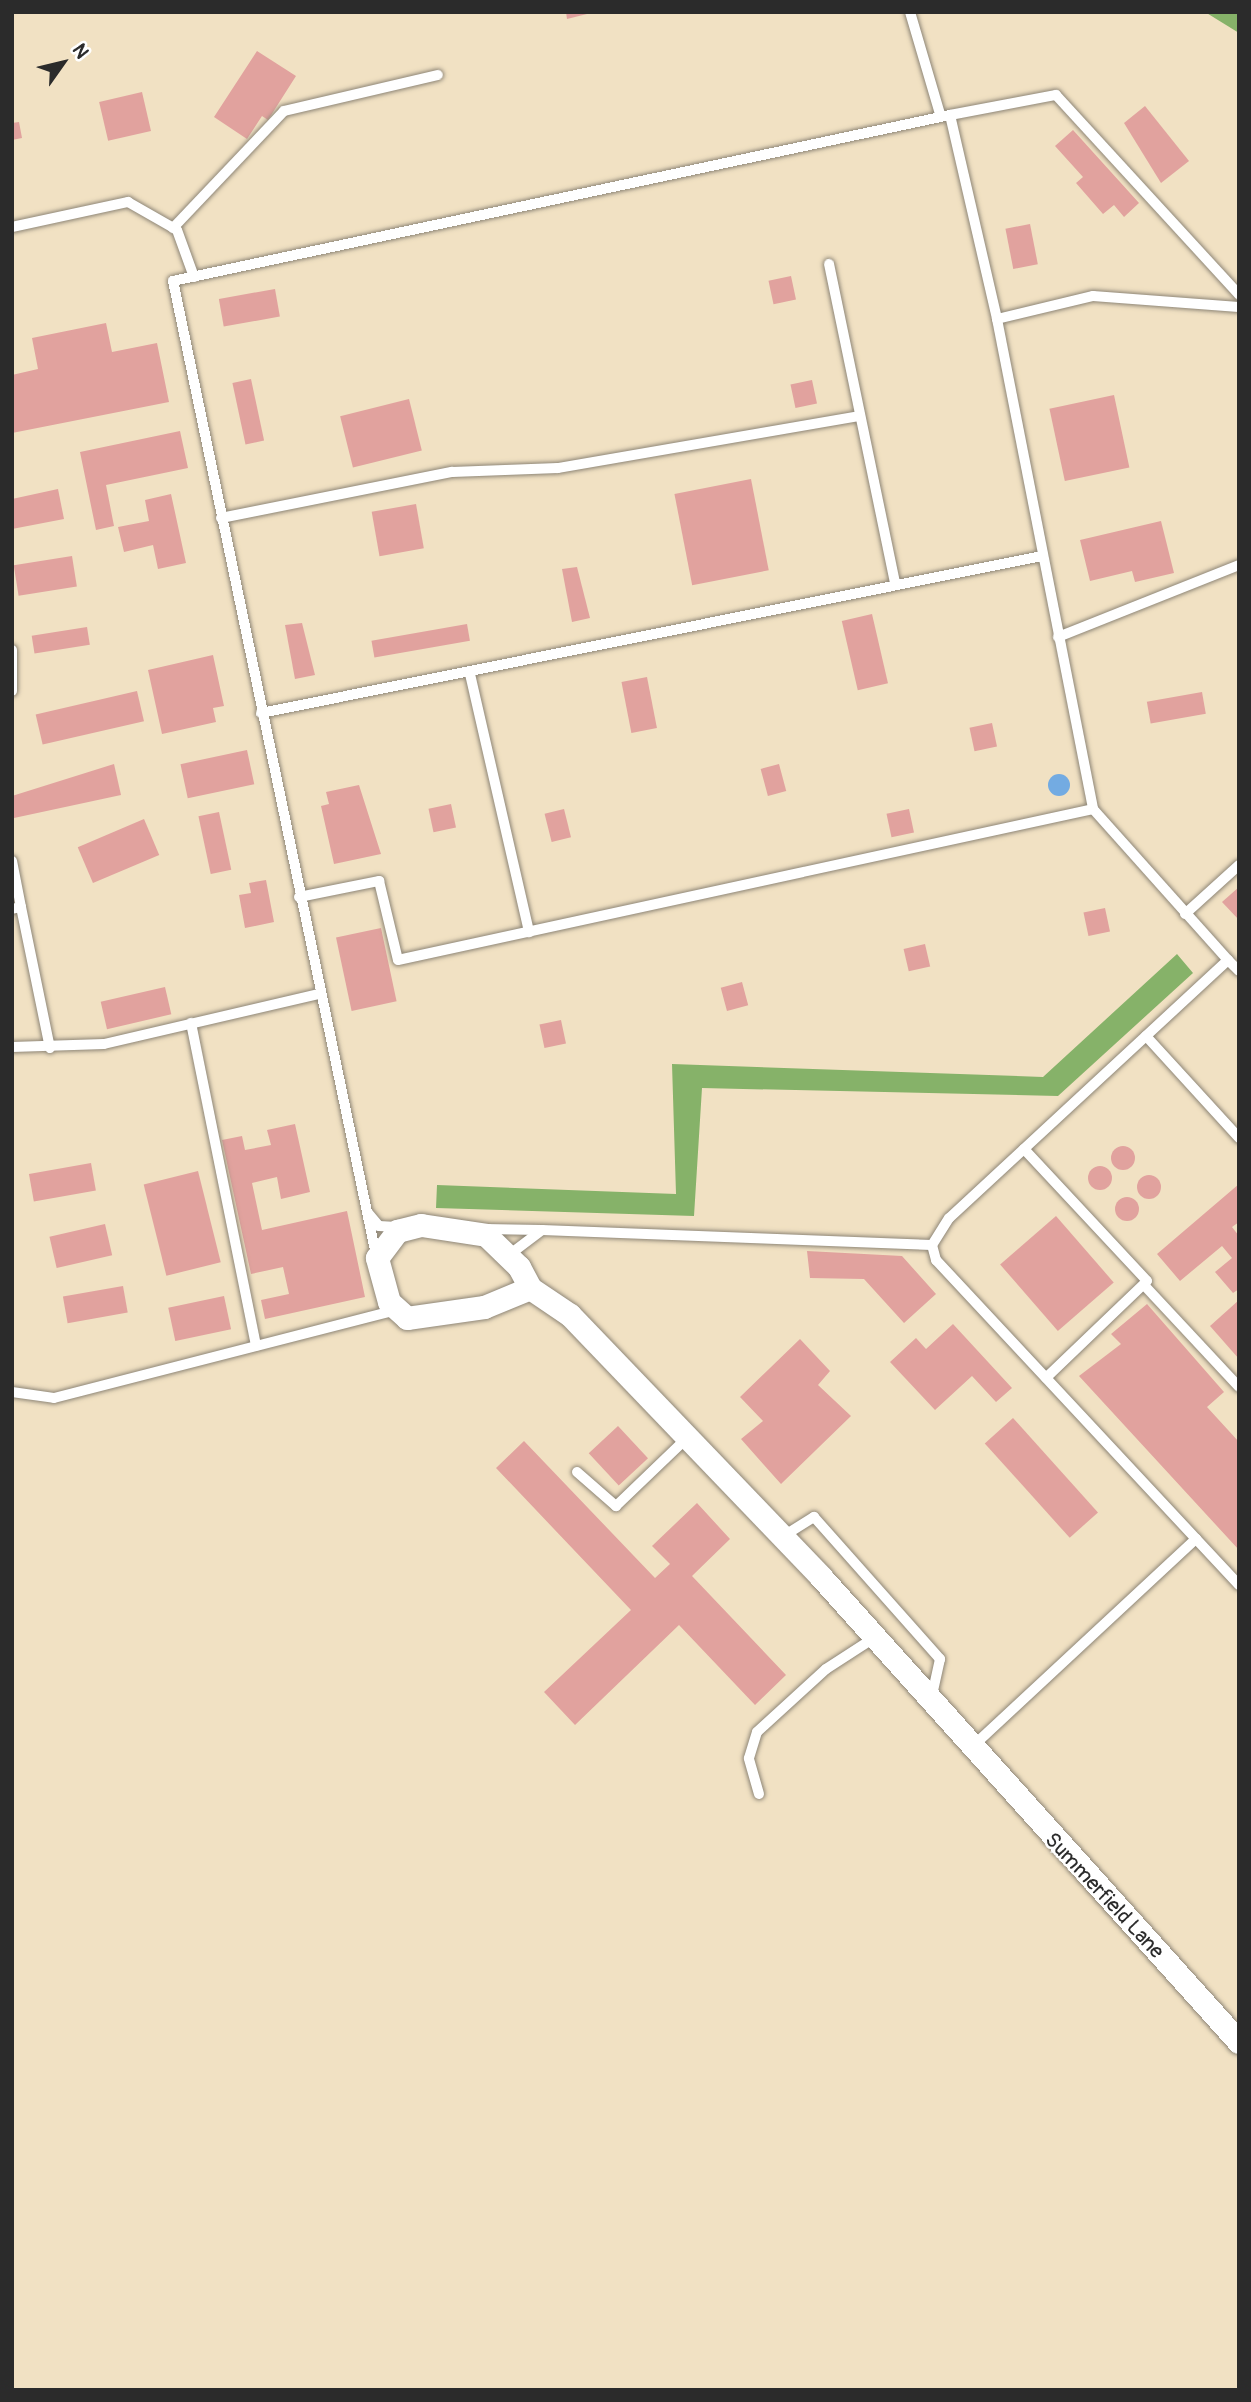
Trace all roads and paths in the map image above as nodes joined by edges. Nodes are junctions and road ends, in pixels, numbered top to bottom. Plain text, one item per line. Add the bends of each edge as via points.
1 (910, 12) edge
2 (438, 75) dead end
3 (945, 116) junction
4 (12, 226) edge
5 (173, 228) junction
6 (829, 264) dead end
7 (194, 277) junction
8 (1239, 295) edge
9 (1239, 307) edge
10 (997, 319) junction
11 (860, 416) junction
12 (221, 518) junction
13 (1042, 556) junction
14 (1239, 565) edge
15 (895, 583) junction
16 (1058, 637) junction
17 (12, 650) edge
18 (470, 674) junction
19 (12, 691) edge
20 (261, 713) junction
21 (1093, 809) junction
22 (12, 861) edge
23 (1239, 865) edge
24 (299, 897) junction
25 (17, 908) edge
26 (1185, 914) junction
27 (529, 932) junction
28 (1228, 960) junction
29 (1239, 971) edge
30 (319, 994) junction
31 (191, 1023) junction
32 (1146, 1036) junction
33 (12, 1047) edge
34 (50, 1048) junction
35 (1239, 1138) edge
36 (1024, 1149) junction
37 (362, 1198) junction
38 (421, 1225) junction
39 (471, 1229) junction
40 (542, 1230) junction
41 (932, 1245) junction
42 (509, 1255) junction
43 (377, 1258) junction
44 (1144, 1285) junction
45 (530, 1288) junction
46 (397, 1310) junction
47 (256, 1346) junction
48 (1046, 1378) junction
49 (1239, 1387) edge
50 (12, 1392) edge
51 (687, 1437) junction
52 (578, 1472) dead end
53 (782, 1537) junction
54 (1196, 1539) junction
55 (1239, 1585) edge
56 (874, 1638) junction
57 (931, 1702) junction
58 (971, 1748) junction
59 (759, 1794) dead end
60 (1239, 2042) edge

1 - 3 lane
2 - 5 lane via 284,111
3 - 7 lane
3 - 8 lane via 1056,95
3 - 10 lane
4 - 5 lane via 128,202
5 - 7 lane
6 - 11 lane
7 - 12 lane via 173,281
9 - 10 lane via 1093,296
10 - 13 lane
11 - 12 lane via 558,468 452,472
11 - 15 lane
12 - 20 lane
13 - 15 lane
13 - 16 lane
14 - 16 lane
15 - 18 lane
16 - 21 lane
17 - 19 lane
18 - 20 lane
18 - 27 lane
20 - 24 lane
21 - 26 lane
21 - 27 lane
22 - 25 lane
23 - 26 lane
24 - 27 lane via 379,881 398,960
24 - 30 lane
25 - 34 lane
26 - 28 lane
28 - 29 lane
28 - 32 lane
30 - 31 lane
30 - 37 lane
31 - 34 lane via 104,1044
31 - 47 lane
32 - 35 lane
32 - 36 lane
33 - 34 lane
36 - 41 lane via 949,1218
36 - 44 lane via 1147,1281
37 - 38 lane via 379,1226
37 - 43 lane
38 - 39 street
38 - 43 street via 397,1231
39 - 40 lane
39 - 42 street
40 - 41 lane
40 - 42 lane
41 - 48 lane via 936,1260
42 - 45 street
43 - 46 street via 378,1277
44 - 48 lane
44 - 49 lane
45 - 46 street via 518,1298 418,1320
45 - 51 street, Summerfield Lane via 570,1315
46 - 47 lane
47 - 50 lane via 54,1398
48 - 54 lane
51 - 52 lane via 616,1506
51 - 53 street, Summerfield Lane
53 - 56 street, Summerfield Lane
53 - 57 lane via 814,1517 940,1659
54 - 55 lane
54 - 58 lane
56 - 57 street, Summerfield Lane
56 - 59 lane via 826,1669 757,1732 749,1758
57 - 58 street, Summerfield Lane
58 - 60 street, Summerfield Lane

